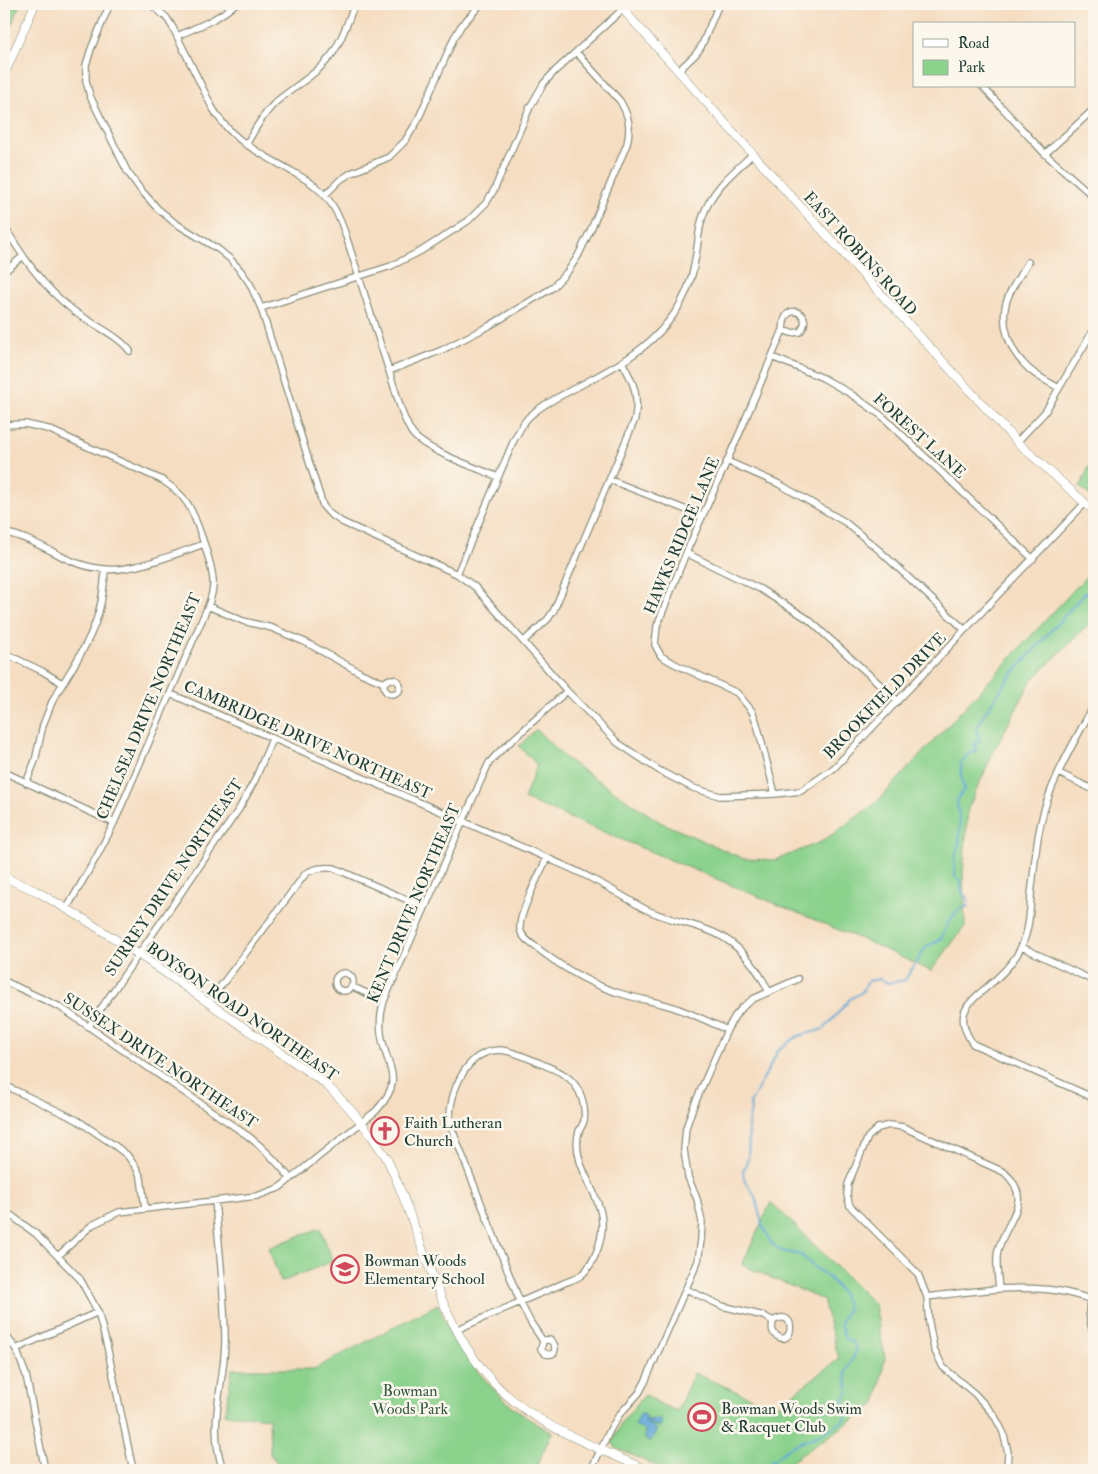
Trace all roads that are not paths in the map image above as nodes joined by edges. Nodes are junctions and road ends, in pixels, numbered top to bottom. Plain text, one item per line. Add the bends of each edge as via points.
1 (35, 4) edge
2 (110, 4) edge
3 (150, 4) edge
4 (235, 4) edge
5 (355, 4) edge
6 (481, 4) edge
7 (719, 4) edge
8 (621, 6) edge
9 (177, 36) junction
10 (576, 52) junction
11 (678, 71) junction
12 (4, 75) edge
13 (984, 88) edge
14 (1094, 109) edge
15 (246, 145) junction
16 (753, 154) junction
17 (1044, 154) junction
18 (325, 195) junction
19 (1094, 197) edge
20 (4, 226) edge
21 (22, 257) junction
22 (1028, 262) dead end
23 (4, 272) edge
24 (359, 277) junction
25 (261, 308) junction
26 (1094, 329) edge
27 (783, 330) dead end
28 (130, 351) dead end
29 (772, 358) junction
30 (622, 362) junction
31 (389, 371) junction
32 (1059, 388) junction
33 (4, 426) edge
34 (1017, 442) junction
35 (727, 461) junction
36 (498, 477) junction
37 (610, 480) junction
38 (1085, 503) junction
39 (1094, 511) edge
40 (702, 516) junction
41 (4, 534) edge
42 (204, 544) junction
43 (686, 553) junction
44 (1033, 559) junction
45 (105, 570) junction
46 (457, 574) junction
47 (208, 606) junction
48 (965, 630) junction
49 (524, 641) junction
50 (4, 653) edge
51 (62, 683) junction
52 (384, 683) dead end
53 (567, 691) junction
54 (171, 694) junction
55 (898, 701) junction
56 (1094, 705) edge
57 (272, 739) junction
58 (4, 772) edge
59 (1059, 772) junction
60 (26, 783) junction
61 (1094, 790) edge
62 (775, 794) junction
63 (463, 822) junction
64 (114, 823) junction
65 (547, 858) junction
66 (4, 876) edge
67 (424, 907) junction
68 (67, 908) junction
69 (1022, 947) junction
70 (138, 954) junction
71 (798, 979) dead end
72 (4, 981) edge
73 (1094, 981) edge
74 (352, 987) dead end
75 (768, 992) junction
76 (384, 1001) junction
77 (208, 1004) junction
78 (89, 1026) junction
79 (727, 1030) junction
80 (4, 1085) edge
81 (1094, 1098) edge
82 (361, 1122) junction
83 (291, 1179) junction
84 (214, 1201) junction
85 (145, 1208) junction
86 (4, 1210) edge
87 (58, 1256) junction
88 (1094, 1288) edge
89 (686, 1289) junction
90 (999, 1289) junction
91 (927, 1297) junction
92 (1090, 1299) junction
93 (520, 1302) junction
94 (98, 1312) junction
95 (773, 1321) dead end
96 (456, 1330) junction
97 (4, 1333) edge
98 (1094, 1335) edge
99 (543, 1341) dead end
100 (16, 1348) junction
101 (600, 1449) junction
102 (45, 1470) edge
103 (133, 1470) edge
104 (223, 1470) edge
105 (591, 1470) edge
106 (647, 1470) edge
107 (1007, 1470) edge

1 - 12 main road
2 - 25 street, BROOKFIELD DRIVE via 86,65 86,81 90,96 127,171 157,208 218,249 242,271
3 - 9 street via 166,17
4 - 9 street via 214,19
5 - 15 street via 332,53 276,102
6 - 18 street via 454,38 405,142 389,157 340,180
7 - 11 street via 701,47
8 - 10 street
8 - 11 main road, EAST ROBINS ROAD
9 - 15 street via 219,119
10 - 24 street via 537,95 494,190 478,212 452,233 421,251
10 - 31 street via 620,101 626,111 630,132 578,256 552,288 442,350
11 - 16 main road, EAST ROBINS ROAD
13 - 17 street
14 - 17 street
15 - 18 street
16 - 30 street via 724,182 709,203 702,218 691,278 677,308 656,335
16 - 34 main road, EAST ROBINS ROAD
17 - 19 street
18 - 24 street via 340,218
20 - 21 street
21 - 23 street
21 - 28 street via 60,300 124,343
22 - 32 street via 1006,302 1006,328 1023,364
24 - 25 street
24 - 31 street
25 - 46 street, BROOKFIELD DRIVE via 323,506 342,522
26 - 32 street
27 - 29 street, HAWKS RIDGE LANE
29 - 35 street, HAWKS RIDGE LANE
29 - 44 street, FOREST LANE via 830,382 882,416
30 - 36 street via 529,416
30 - 37 street via 633,382 637,406 635,419
31 - 36 street via 412,434 434,450
32 - 34 street via 1045,412
33 - 42 street, CHELSEA DRIVE NORTHEAST via 25,424 48,429 162,480 188,504
34 - 38 main road, EAST ROBINS ROAD
35 - 40 street, HAWKS RIDGE LANE
35 - 48 street via 779,484 846,522
36 - 46 street
37 - 40 street
37 - 49 street via 554,610
38 - 39 main road, EAST ROBINS ROAD
38 - 44 street, BROOKFIELD DRIVE
40 - 43 street, HAWKS RIDGE LANE
41 - 45 street via 19,536 73,562
42 - 45 street via 147,563
42 - 47 street, CHELSEA DRIVE NORTHEAST via 213,581
43 - 55 street via 760,589 808,620
43 - 62 street, HAWKS RIDGE LANE via 657,626 656,645 661,656 737,692 752,711 757,724
44 - 48 street, BROOKFIELD DRIVE
45 - 51 street via 104,590 93,629
46 - 49 street, BROOKFIELD DRIVE via 475,587
47 - 52 street via 307,643
47 - 54 street, CHELSEA DRIVE NORTHEAST
48 - 55 street, BROOKFIELD DRIVE
49 - 53 street, BROOKFIELD DRIVE
50 - 51 street
51 - 60 street via 47,712 35,762
53 - 62 street, BROOKFIELD DRIVE via 618,743 693,788 720,796
53 - 63 street, KENT DRIVE NORTHEAST via 489,763
54 - 57 street, CAMBRIDGE DRIVE NORTHEAST
54 - 64 street, CHELSEA DRIVE NORTHEAST
55 - 62 street, BROOKFIELD DRIVE via 834,768 801,790
56 - 59 street
57 - 63 street, CAMBRIDGE DRIVE NORTHEAST
57 - 70 street, SURREY DRIVE NORTHEAST via 239,809
58 - 60 street
59 - 61 street
59 - 69 street via 1040,824 1029,921
60 - 64 street
63 - 65 street, CAMBRIDGE DRIVE NORTHEAST
63 - 67 street, KENT DRIVE NORTHEAST
64 - 68 street, CHELSEA DRIVE NORTHEAST
65 - 75 street, CAMBRIDGE DRIVE NORTHEAST via 644,908 716,934 734,944 750,959
65 - 79 street via 520,918 520,930 525,938 555,961 596,985 680,1009
66 - 68 main road, BOYSON ROAD NORTHEAST
67 - 76 street, KENT DRIVE NORTHEAST
67 - 77 street via 334,868 324,867 306,873
68 - 70 main road, BOYSON ROAD NORTHEAST
69 - 73 street
69 - 81 street via 996,980 967,1005 963,1020 966,1033 974,1044
70 - 77 main road, BOYSON ROAD NORTHEAST
70 - 78 street, SURREY DRIVE NORTHEAST
71 - 75 street
72 - 78 street, SUSSEX DRIVE NORTHEAST via 60,1007
74 - 76 street
75 - 79 street via 743,1007
76 - 82 street, KENT DRIVE NORTHEAST via 380,1024 382,1042 391,1067 391,1088 384,1102
77 - 82 main road, BOYSON ROAD NORTHEAST via 322,1082
78 - 83 street, SUSSEX DRIVE NORTHEAST via 248,1136 278,1162
79 - 89 street via 686,1128 684,1150 688,1177 702,1222 702,1240 698,1261
80 - 85 street via 77,1120 127,1154 141,1178
82 - 83 street, KENT DRIVE NORTHEAST
82 - 96 main road, BOYSON ROAD NORTHEAST via 385,1156 404,1197
83 - 84 street, KENT DRIVE NORTHEAST via 279,1188 257,1196
84 - 85 street, KENT DRIVE NORTHEAST
84 - 104 street via 225,1318 224,1363 216,1409 218,1451
85 - 87 street, KENT DRIVE NORTHEAST via 119,1212 92,1225
86 - 87 street
87 - 94 street via 80,1279
88 - 92 street
89 - 95 street via 722,1306
89 - 101 street via 646,1382 619,1415
90 - 91 street
90 - 91 street via 998,1250 1019,1197 1012,1179 1004,1172 904,1127 890,1125 878,1128 868,1137 848,1184 850,1206 918,1274
90 - 92 street via 1059,1291
91 - 107 street via 934,1349 943,1367 994,1415 1005,1438
92 - 98 street via 1088,1316
93 - 93 street via 450,1124 449,1110 462,1075 473,1061 490,1051 500,1050 513,1052 560,1072 575,1084 584,1107 577,1150 601,1214 599,1246 579,1276
93 - 96 street
93 - 99 street
94 - 100 street
94 - 103 street
96 - 101 main road, BOYSON ROAD NORTHEAST via 483,1370 525,1410 556,1430
97 - 100 street
100 - 102 street via 26,1375
101 - 105 street
101 - 106 main road, BOYSON ROAD NORTHEAST

